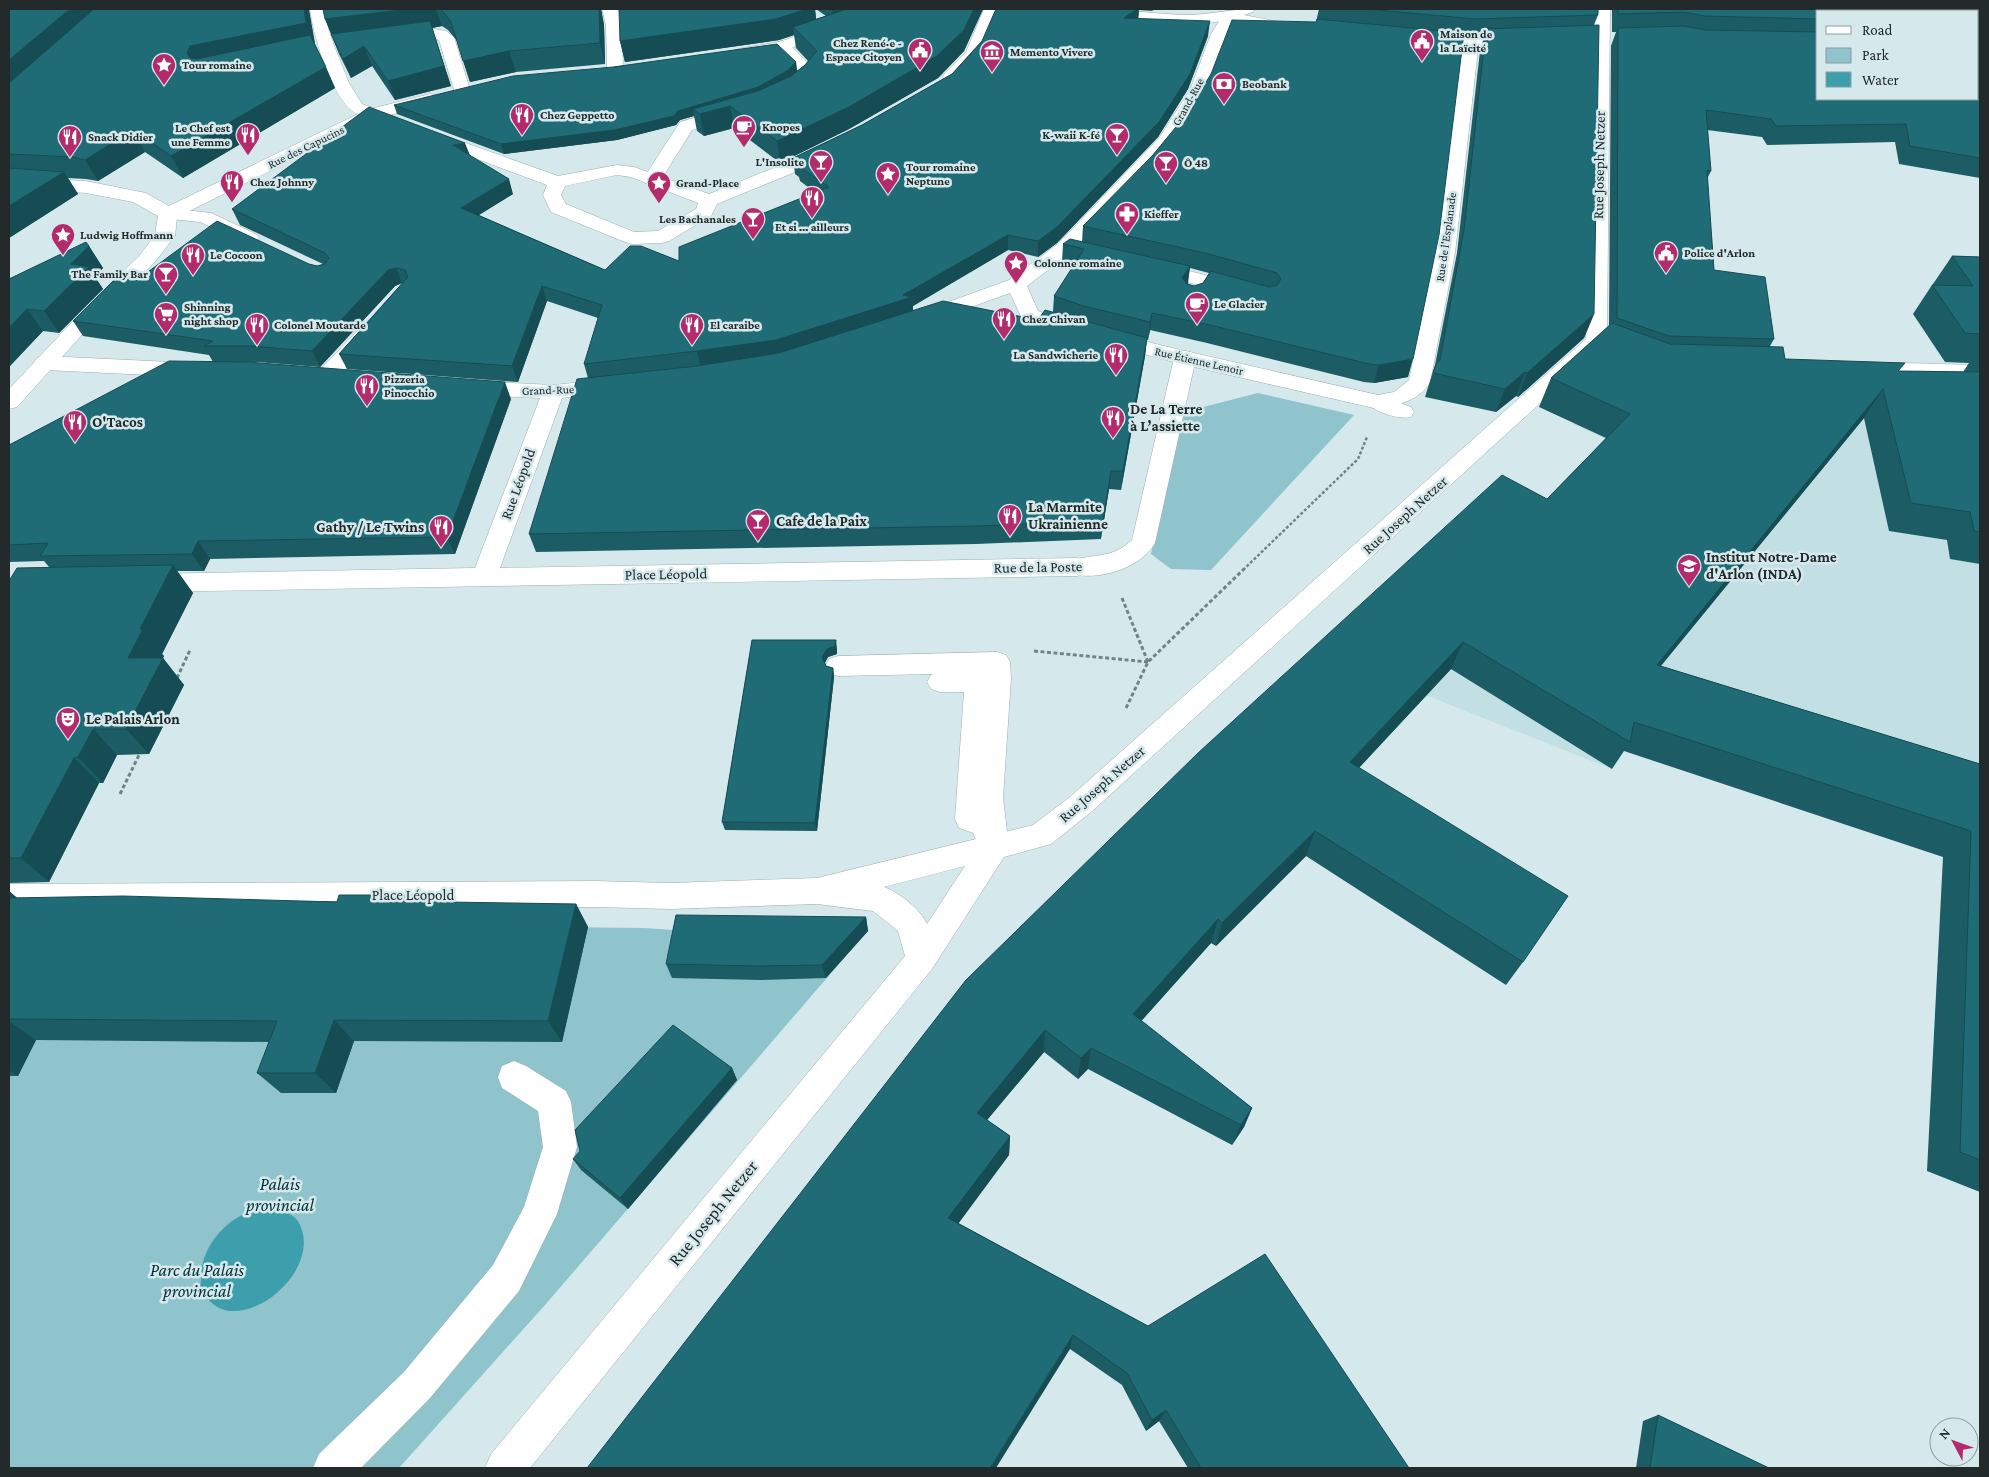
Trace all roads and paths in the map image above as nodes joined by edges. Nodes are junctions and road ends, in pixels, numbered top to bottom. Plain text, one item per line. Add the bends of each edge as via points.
1 (320, 9) edge
2 (610, 9) edge
3 (888, 9) edge
4 (992, 9) edge
5 (1090, 9) edge
6 (1248, 9) edge
7 (1602, 9) edge
8 (1230, 16) junction
9 (819, 20) edge
10 (1293, 27) edge
11 (833, 29) junction
12 (1410, 37) edge
13 (1601, 38) junction
14 (384, 40) edge
15 (1582, 40) edge
16 (1537, 42) edge
17 (1470, 44) junction
18 (346, 45) edge
19 (782, 46) junction
20 (326, 48) junction
21 (308, 52) edge
22 (730, 54) edge
23 (1601, 66) junction
24 (634, 67) edge
25 (615, 70) junction
26 (596, 72) edge
27 (480, 87) edge
28 (938, 88) edge
29 (462, 90) junction
30 (775, 98) edge
31 (751, 107) edge
32 (372, 114) junction
33 (399, 124) edge
34 (417, 130) edge
35 (839, 143) edge
36 (652, 179) junction
37 (9, 182) edge
38 (557, 182) junction
39 (709, 201) junction
40 (168, 214) junction
41 (264, 245) edge
42 (1065, 248) junction
43 (1085, 252) edge
44 (1133, 263) edge
45 (1016, 284) junction
46 (1257, 294) edge
47 (377, 321) edge
48 (909, 323) edge
49 (1185, 358) junction
50 (45, 363) junction
51 (1845, 369) edge
52 (210, 370) edge
53 (1980, 372) edge
54 (357, 378) edge
55 (629, 384) edge
56 (451, 386) edge
57 (553, 392) junction
58 (9, 402) edge
59 (1378, 402) junction
60 (1403, 412) dead end
61 (1109, 564) junction
62 (736, 573) joint
63 (484, 577) junction
64 (127, 583) edge
65 (190, 650) dead end
66 (837, 675) dead end
67 (174, 684) dead end
68 (142, 747) dead end
69 (120, 794) dead end
70 (994, 848) junction
71 (817, 891) junction
72 (9, 897) edge
73 (921, 959) junction
74 (514, 1077) dead end
75 (333, 1468) edge
76 (505, 1468) edge

1 - 20 street via 320,28
2 - 25 street via 614,25
3 - 11 street
4 - 28 street via 973,54
5 - 8 street via 1189,21
6 - 8 street
7 - 13 street, Rue Joseph Netzer
8 - 10 street via 1264,25
8 - 42 street, Grand-Rue via 1218,34 1198,90 1166,141
9 - 11 street
11 - 19 street
12 - 17 street
13 - 15 street
13 - 23 street, Rue Joseph Netzer
13 - 23 street via 1617,44
14 - 29 street via 432,33 446,36
16 - 17 street
17 - 59 street, Rue de l'Esplanade via 1445,254 1419,384 1401,397
18 - 20 street
19 - 22 street
19 - 30 street via 809,72 804,81
20 - 21 street
20 - 32 street via 354,107
23 - 70 street, Rue Joseph Netzer via 1605,344 1080,805 1041,834
24 - 25 street
25 - 26 street
27 - 29 street, Rue des Capucins
29 - 32 street, Rue des Capucins
31 - 36 street via 686,126
32 - 33 street
32 - 40 street, Rue des Capucins
34 - 38 street
35 - 39 street
36 - 38 street via 617,170
36 - 39 street
37 - 40 street via 86,187 139,197
38 - 39 street via 552,195 558,208 632,238 662,237 704,212
40 - 41 street via 204,216
40 - 50 street via 165,236
42 - 43 street
42 - 45 street, Grand-Rue
44 - 46 street via 1197,288
45 - 48 street, Grand-Rue
45 - 49 street, Rue Étienne Lenoir via 1029,315
47 - 54 street via 320,375
49 - 59 street, Rue Étienne Lenoir
49 - 61 street, Rue de la Poste via 1143,543 1130,556
50 - 52 street
50 - 58 street
51 - 53 street
55 - 57 street, Grand-Rue
56 - 57 street, Grand-Rue
57 - 63 street, Rue Léopold
59 - 60 street, Rue Étienne Lenoir
59 - 61 path via 1373,424 1358,459 1148,662
61 - 62 street, Rue de la Poste
62 - 63 street, Place Léopold
63 - 64 street, Place Léopold
65 - 67 path
66 - 70 street via 997,662 989,798
68 - 69 path
70 - 71 street, Rue Joseph Netzer
70 - 73 street, Rue Joseph Netzer
71 - 72 street, Place Léopold via 670,896
71 - 73 street via 880,899 911,923
73 - 76 street, Rue Joseph Netzer
74 - 75 street via 554,1102 560,1147 539,1214 506,1278 418,1385

